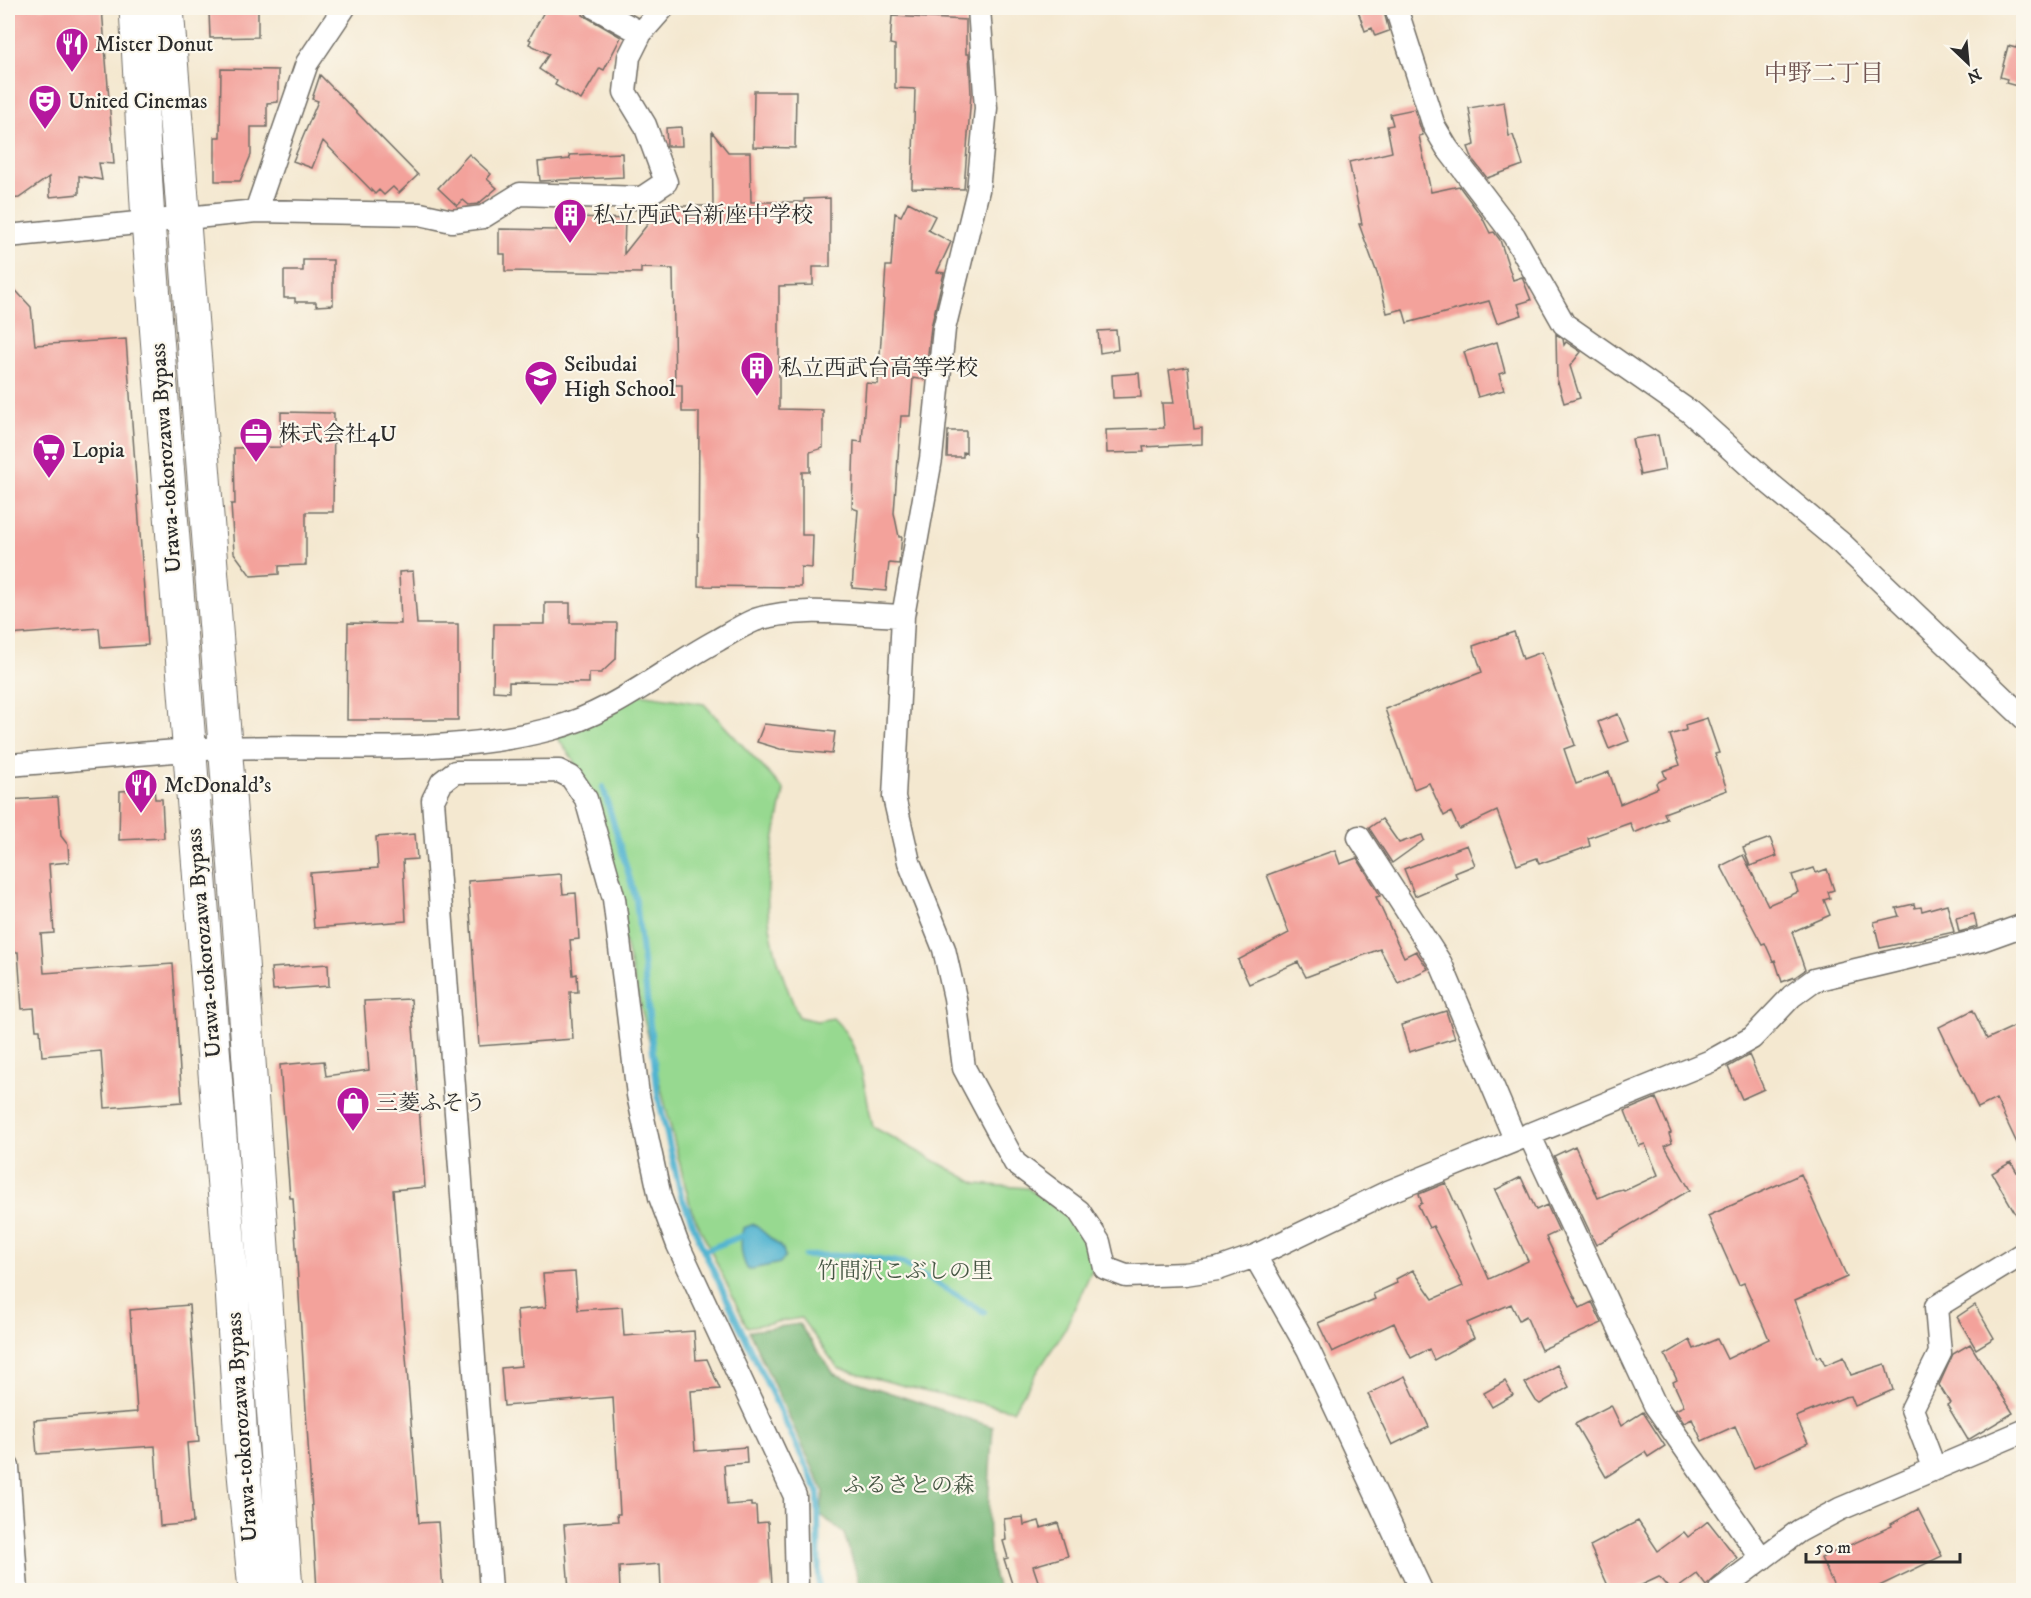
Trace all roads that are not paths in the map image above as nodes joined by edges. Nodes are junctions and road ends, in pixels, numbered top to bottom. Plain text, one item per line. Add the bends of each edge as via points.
1 (136, 8) edge
2 (167, 8) edge
3 (344, 8) edge
4 (596, 8) edge
5 (663, 8) edge
6 (979, 8) edge
7 (1396, 8) edge
8 (641, 33) junction
9 (256, 211) junction
10 (182, 218) junction
11 (148, 222) junction
12 (8, 236) edge
13 (903, 616) junction
14 (2024, 718) edge
15 (226, 748) junction
16 (189, 751) junction
17 (8, 765) edge
18 (1359, 837) dead end
19 (2024, 925) edge
20 (1522, 1136) junction
21 (2024, 1253) edge
22 (1255, 1256) junction
23 (2024, 1431) edge
24 (8, 1467) edge
25 (1934, 1467) junction
26 (1762, 1559) junction
27 (17, 1590) edge
28 (255, 1590) edge
29 (286, 1590) edge
30 (491, 1590) edge
31 (797, 1590) edge
32 (1422, 1590) edge
33 (1719, 1590) edge

1 - 11 highway, Urawa-tokorozawa Bypass
2 - 10 highway, Urawa-tokorozawa Bypass
3 - 9 street via 308,63
4 - 8 street
5 - 8 street
6 - 13 street via 986,108 978,190 944,329 931,459
7 - 14 street via 1434,126 1514,236 1564,324 1690,412 1849,551
8 - 9 street via 629,57 625,92 645,125 666,182 642,198 520,194 483,217 452,220 420,214
9 - 10 street
10 - 11 street
10 - 15 highway, Urawa-tokorozawa Bypass
11 - 12 street
11 - 16 highway, Urawa-tokorozawa Bypass
13 - 15 street via 786,612 753,621 588,717 505,738 402,748
13 - 22 street via 894,797 909,862 944,949 964,1068 1004,1146 1015,1163 1079,1211 1099,1242 1105,1268 1126,1276 1185,1274 1218,1269
15 - 16 street
15 - 29 highway, Urawa-tokorozawa Bypass
16 - 17 street
16 - 28 highway, Urawa-tokorozawa Bypass
18 - 20 street via 1440,964
19 - 20 street via 1982,940 1814,980 1792,996 1752,1038 1711,1061
20 - 22 street via 1388,1192
20 - 26 street via 1655,1406
21 - 25 street via 1936,1307 1940,1353 1912,1409
22 - 32 street via 1308,1349
23 - 25 street
24 - 27 street
25 - 26 street via 1799,1531
26 - 33 street
30 - 31 street via 433,800 442,782 455,772 559,771 580,786 586,799 614,899 638,1095 660,1197 678,1245 795,1496

